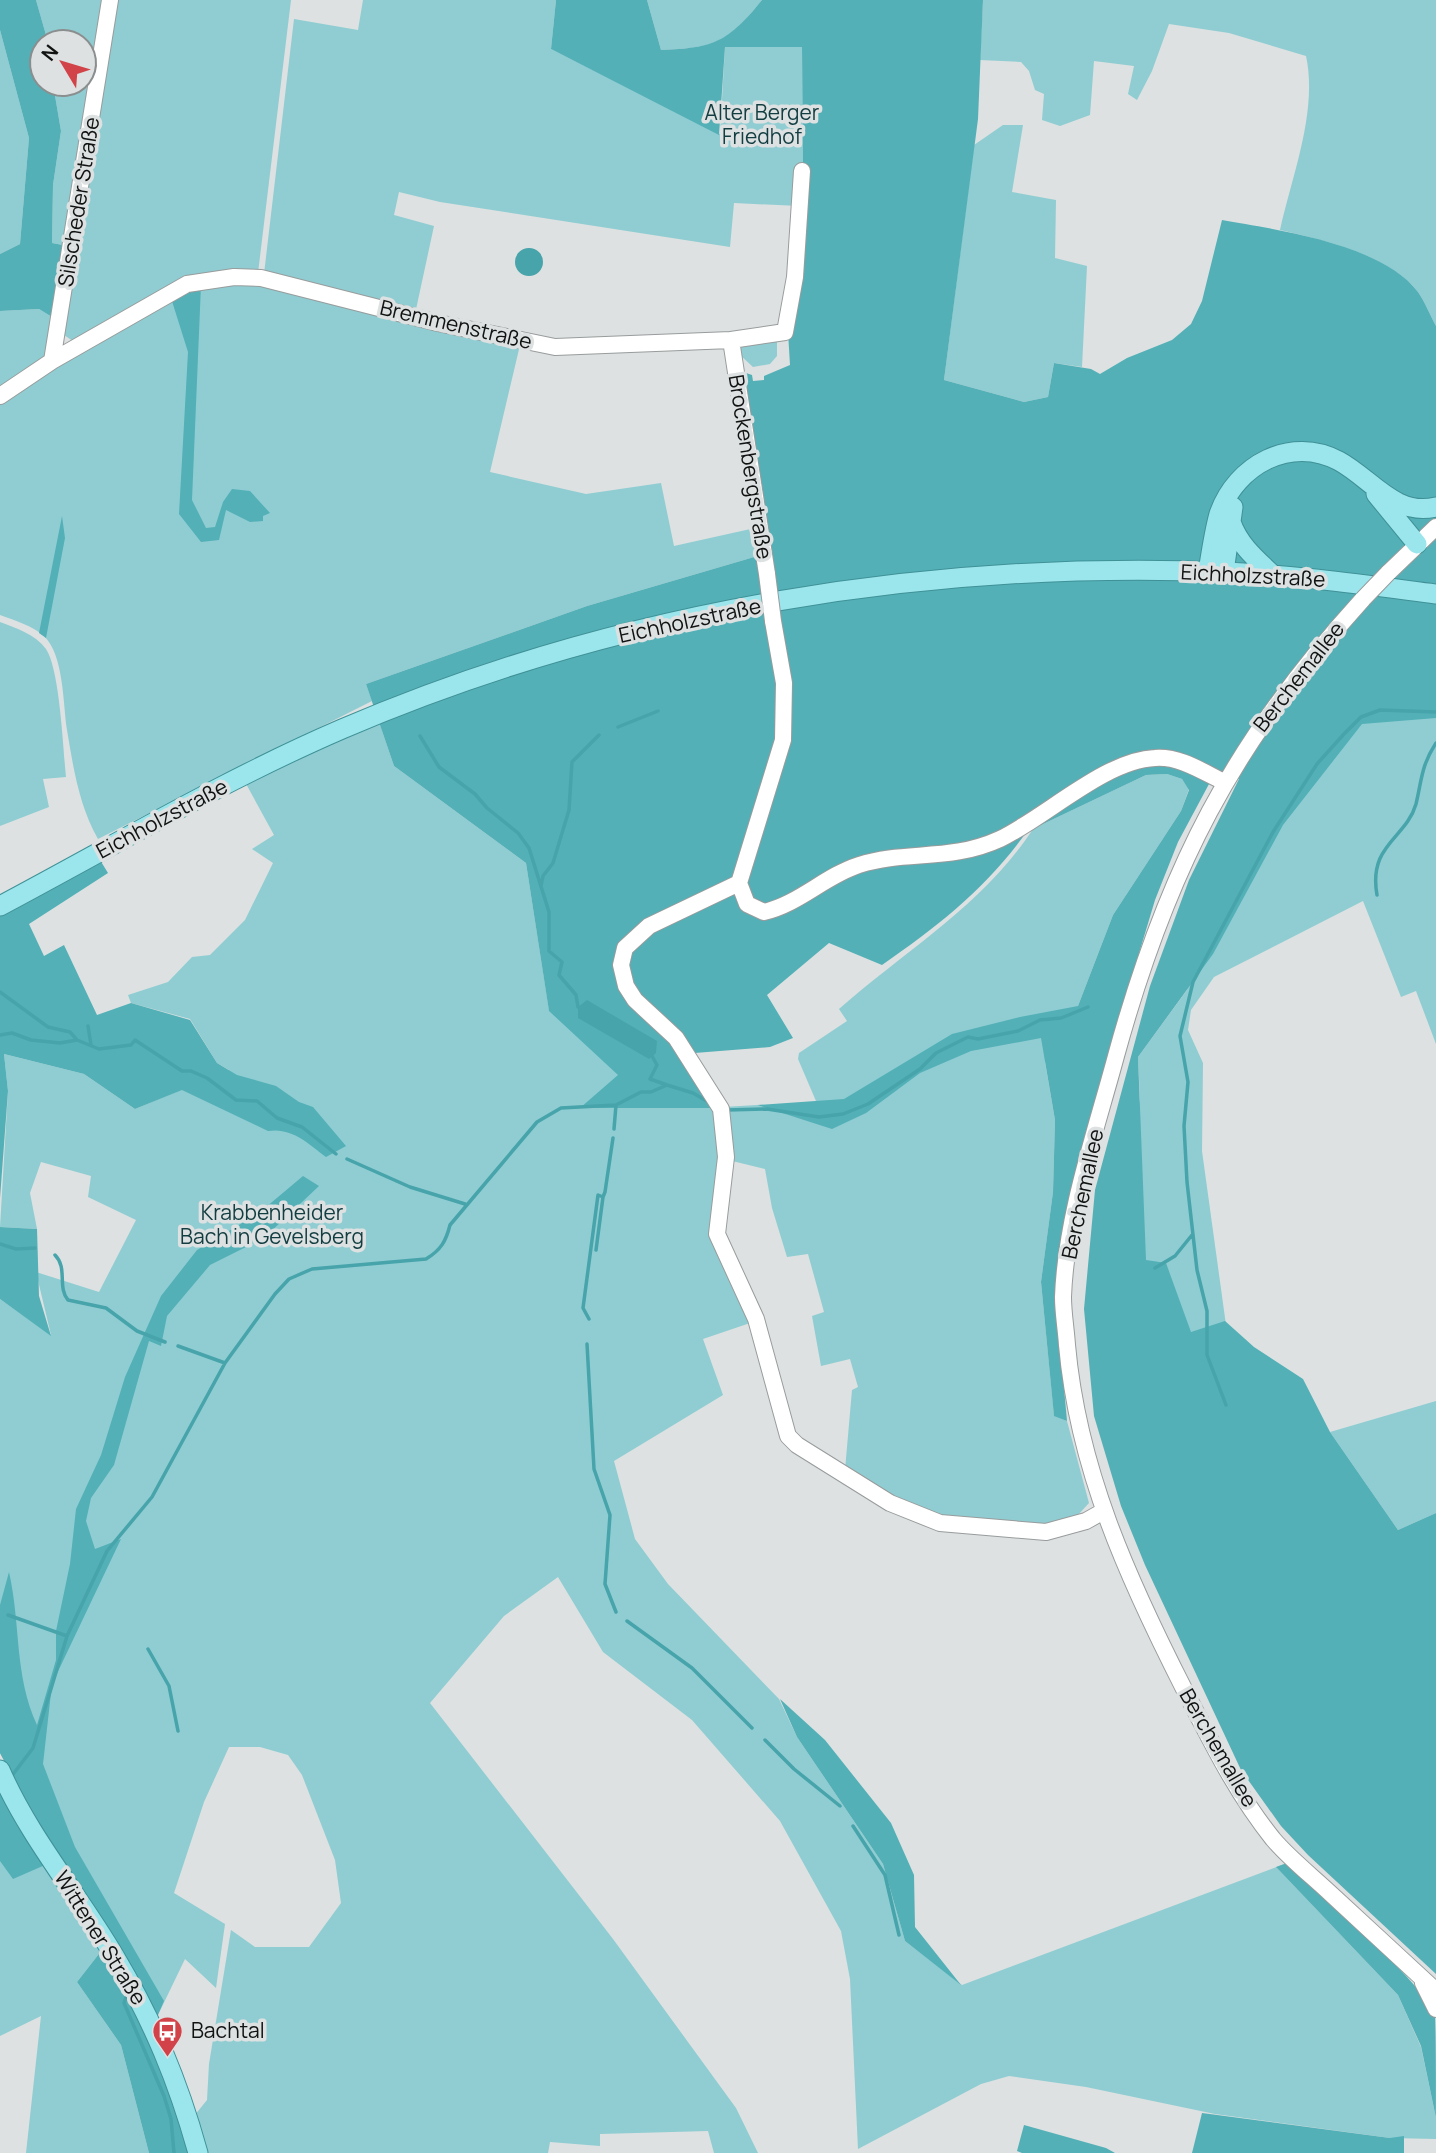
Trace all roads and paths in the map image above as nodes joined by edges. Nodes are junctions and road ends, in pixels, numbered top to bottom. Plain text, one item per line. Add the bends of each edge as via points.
1 (110, 0) edge
2 (802, 171) dead end
3 (731, 340) junction
4 (52, 361) junction
5 (0, 396) edge
6 (1370, 484) junction
7 (1237, 485) junction
8 (1397, 503) junction
9 (1436, 507) edge
10 (1231, 522) junction
11 (1427, 536) edge
12 (1216, 572) junction
13 (1273, 575) junction
14 (1436, 594) edge
15 (1224, 782) junction
16 (738, 883) junction
17 (0, 906) edge
18 (1102, 1512) junction
19 (0, 1770) edge
20 (1421, 1978) junction
21 (1436, 1991) edge
22 (1436, 2009) edge
23 (198, 2153) edge

1 - 4 street, Silscheder Straße
2 - 3 street, Bremmenstraße via 795,277 785,332
3 - 4 street, Bremmenstraße via 555,347 261,278 234,277 187,285
3 - 16 street, Brockenbergstraße, bridge via 784,683 783,740
4 - 5 street, Bremmenstraße
6 - 7 main road via 1338,461 1299,451 1262,460
6 - 8 main road
6 - 11 main road via 1378,499
7 - 10 main road
7 - 12 main road via 1219,514
8 - 9 main road via 1411,509
8 - 11 main road
10 - 12 main road
10 - 13 main road via 1235,535
11 - 15 street, Berchemallee, bridge via 1363,599 1285,691
12 - 13 main road, Eichholzstraße
12 - 17 main road, Eichholzstraße via 1107,570 948,578 787,600 584,644 465,681 304,746
13 - 14 main road, Eichholzstraße
15 - 16 street via 1175,759 1138,760 1114,769 1002,838 981,846 936,857 860,864 786,905 764,912 747,904
15 - 18 street, Berchemallee via 1187,853 1147,953 1074,1216 1063,1298 1070,1380 1080,1437
16 - 18 street via 649,926 625,948 621,965 635,1000 676,1038 721,1109 726,1157 717,1234 756,1319 788,1436 890,1503 940,1523 1046,1532
18 - 20 street, Berchemallee via 1146,1615 1235,1786 1275,1841
19 - 23 main road, Wittener Straße via 157,2034
20 - 21 street, Berchemallee
20 - 22 street, Berchemallee

